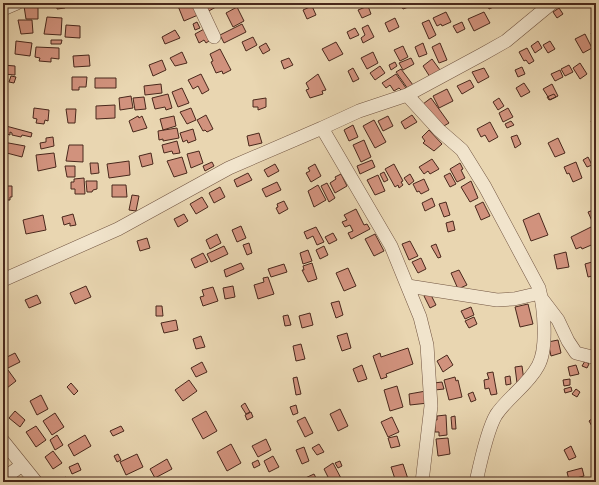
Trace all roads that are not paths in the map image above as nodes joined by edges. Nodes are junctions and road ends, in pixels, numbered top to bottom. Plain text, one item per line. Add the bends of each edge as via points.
1 (17, 3) edge
2 (198, 3) edge
3 (545, 6) edge
4 (3, 9) edge
5 (214, 37) dead end
6 (407, 95) junction
7 (322, 128) junction
8 (3, 280) edge
9 (408, 286) junction
10 (541, 296) junction
11 (596, 358) edge
12 (3, 441) edge
13 (22, 465) junction
14 (3, 479) edge
15 (36, 482) edge
16 (422, 482) edge
17 (476, 482) edge

1 - 4 street
2 - 5 street
3 - 6 street via 506,41
6 - 7 street via 359,111
6 - 10 street via 439,130 462,150 485,187
7 - 8 street via 229,168 118,229
7 - 9 street via 391,246
9 - 10 street via 497,300
9 - 16 street via 427,345 429,370 431,406
10 - 11 street via 576,352
10 - 17 street via 544,338 539,366 494,420
12 - 13 street
13 - 14 street
13 - 15 street

